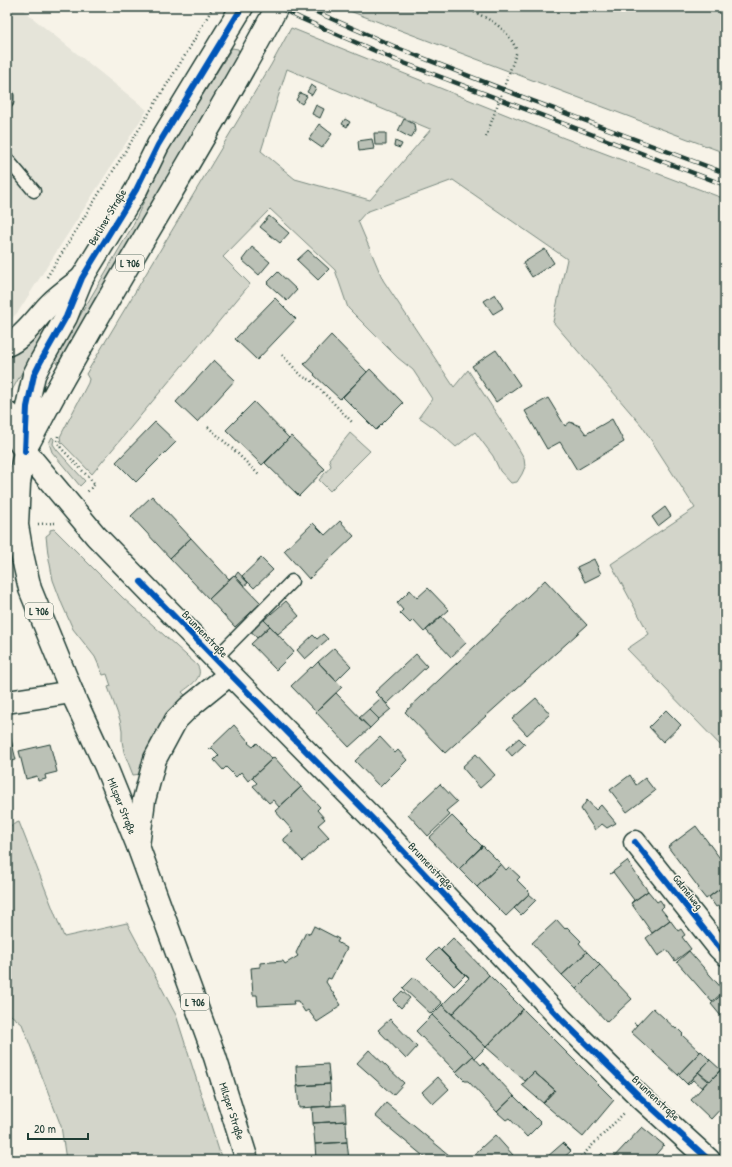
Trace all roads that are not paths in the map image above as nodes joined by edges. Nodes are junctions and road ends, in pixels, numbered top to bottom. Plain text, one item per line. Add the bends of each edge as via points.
1 (242, 7) edge
2 (277, 7) edge
3 (7, 95) edge
4 (7, 102) edge
5 (7, 159) edge
6 (34, 191) dead end
7 (82, 278) junction
8 (7, 345) edge
9 (7, 413) edge
10 (15, 438) edge
11 (292, 581) dead end
12 (215, 659) junction
13 (230, 674) junction
14 (72, 692) junction
15 (7, 702) edge
16 (636, 842) dead end
17 (138, 846) junction
18 (725, 954) edge
19 (248, 1160) edge
20 (709, 1160) edge

1 - 7 main road, Berliner Straße / L 706 via 158,145 136,190
2 - 10 main road, L 706 via 66,373
3 - 4 lane
5 - 6 lane
7 - 8 main road, L 706 via 50,304 13,343
7 - 10 main road, Berliner Straße / L 706 via 66,317 34,375 27,407
9 - 10 main road
10 - 12 main road, Brunnenstraße via 96,536
10 - 14 main road, Milsper Straße / L 706 via 19,483 17,526 22,554 30,589
11 - 12 lane
12 - 13 main road, Brunnenstraße
13 - 17 main road, L 706 via 176,720 154,759 144,800
13 - 20 main road, Brunnenstraße via 374,820 562,1020
14 - 15 main road
14 - 17 main road, Milsper Straße / L 706
16 - 18 main road, Galmeiweg
17 - 19 main road, Milsper Straße / L 706 via 215,1057

